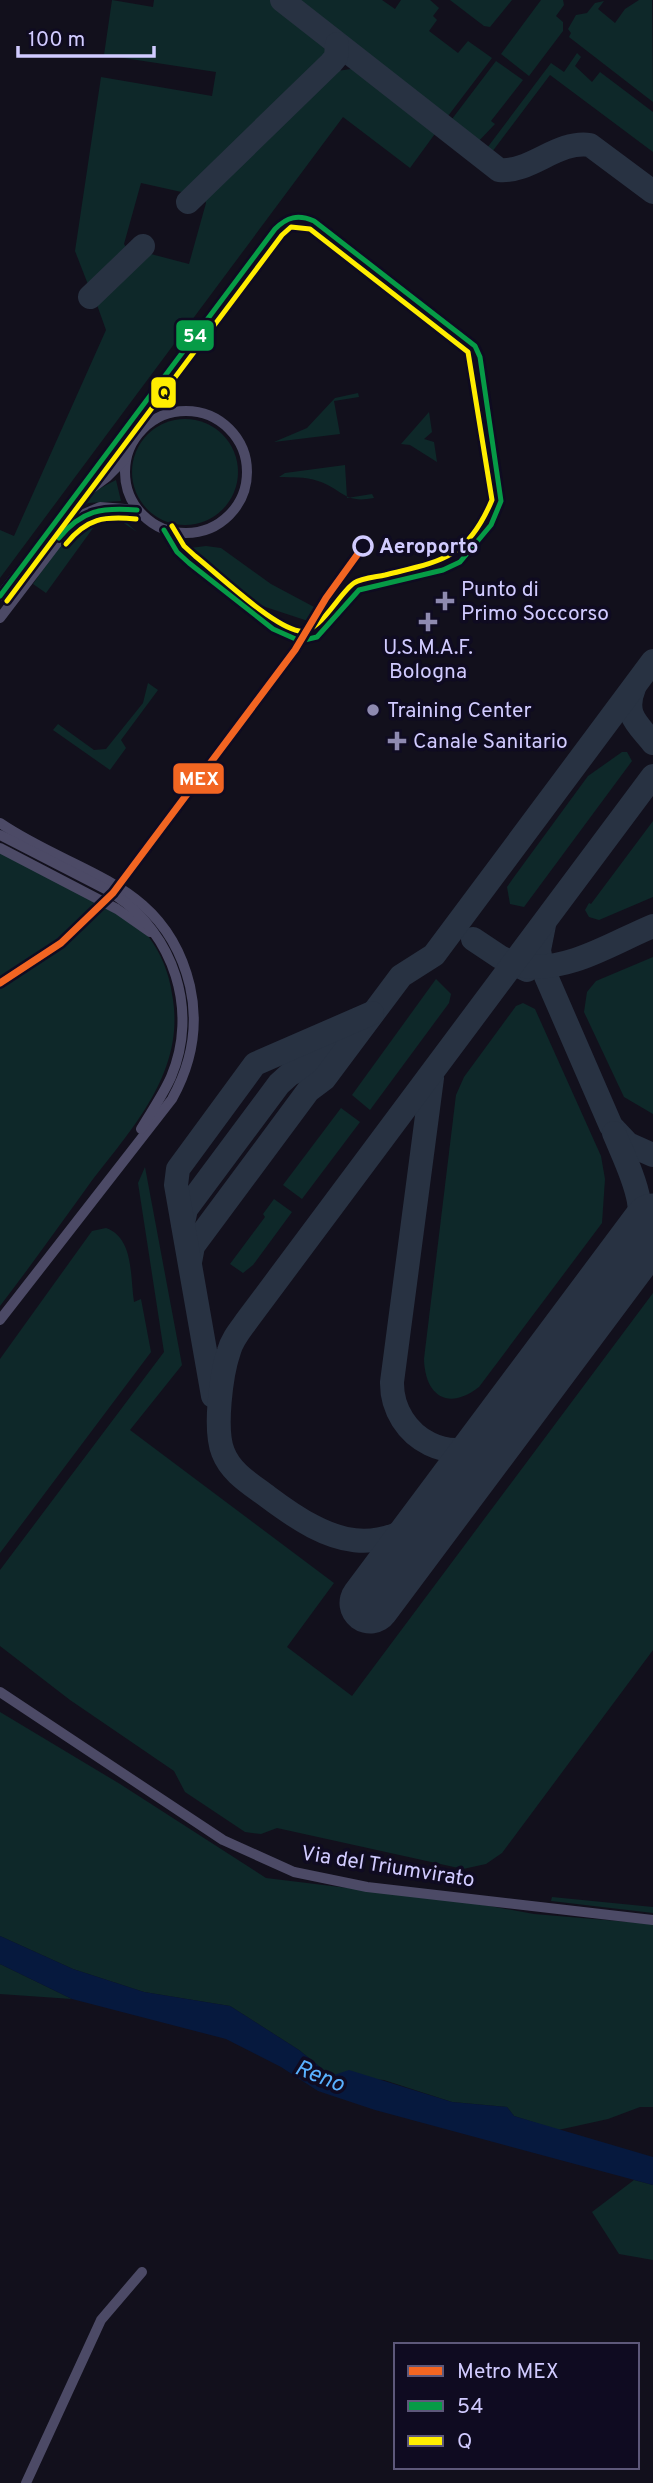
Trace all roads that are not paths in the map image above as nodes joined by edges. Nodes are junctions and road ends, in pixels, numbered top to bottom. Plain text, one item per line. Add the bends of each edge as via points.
1 (127, 456) junction
2 (137, 510) junction
3 (0, 596) edge
4 (0, 618) edge
5 (0, 823) edge
6 (0, 835) edge
7 (0, 848) edge
8 (115, 895) junction
9 (163, 926) junction
10 (166, 950) junction
11 (123, 1157) junction
12 (0, 1320) edge
13 (0, 1692) edge
14 (653, 1920) edge
15 (142, 2272) dead end
16 (26, 2483) edge

1 - 2 street via 127,488
1 - 2 street via 150,422 173,412 190,411 224,424 246,459 241,499 226,519 208,530 172,532 151,523
1 - 3 street via 72,503
2 - 4 street via 100,507 77,517
5 - 9 street via 137,899
6 - 8 street
7 - 10 street via 134,919
8 - 9 street
8 - 10 street via 147,920
9 - 11 street via 182,958 190,988 195,1016 192,1050 172,1098
10 - 11 street via 181,1000 180,1048 171,1078
11 - 12 street
13 - 14 street, Via del Triumvirato via 223,1840 294,1872 367,1887
15 - 16 street via 101,2320

